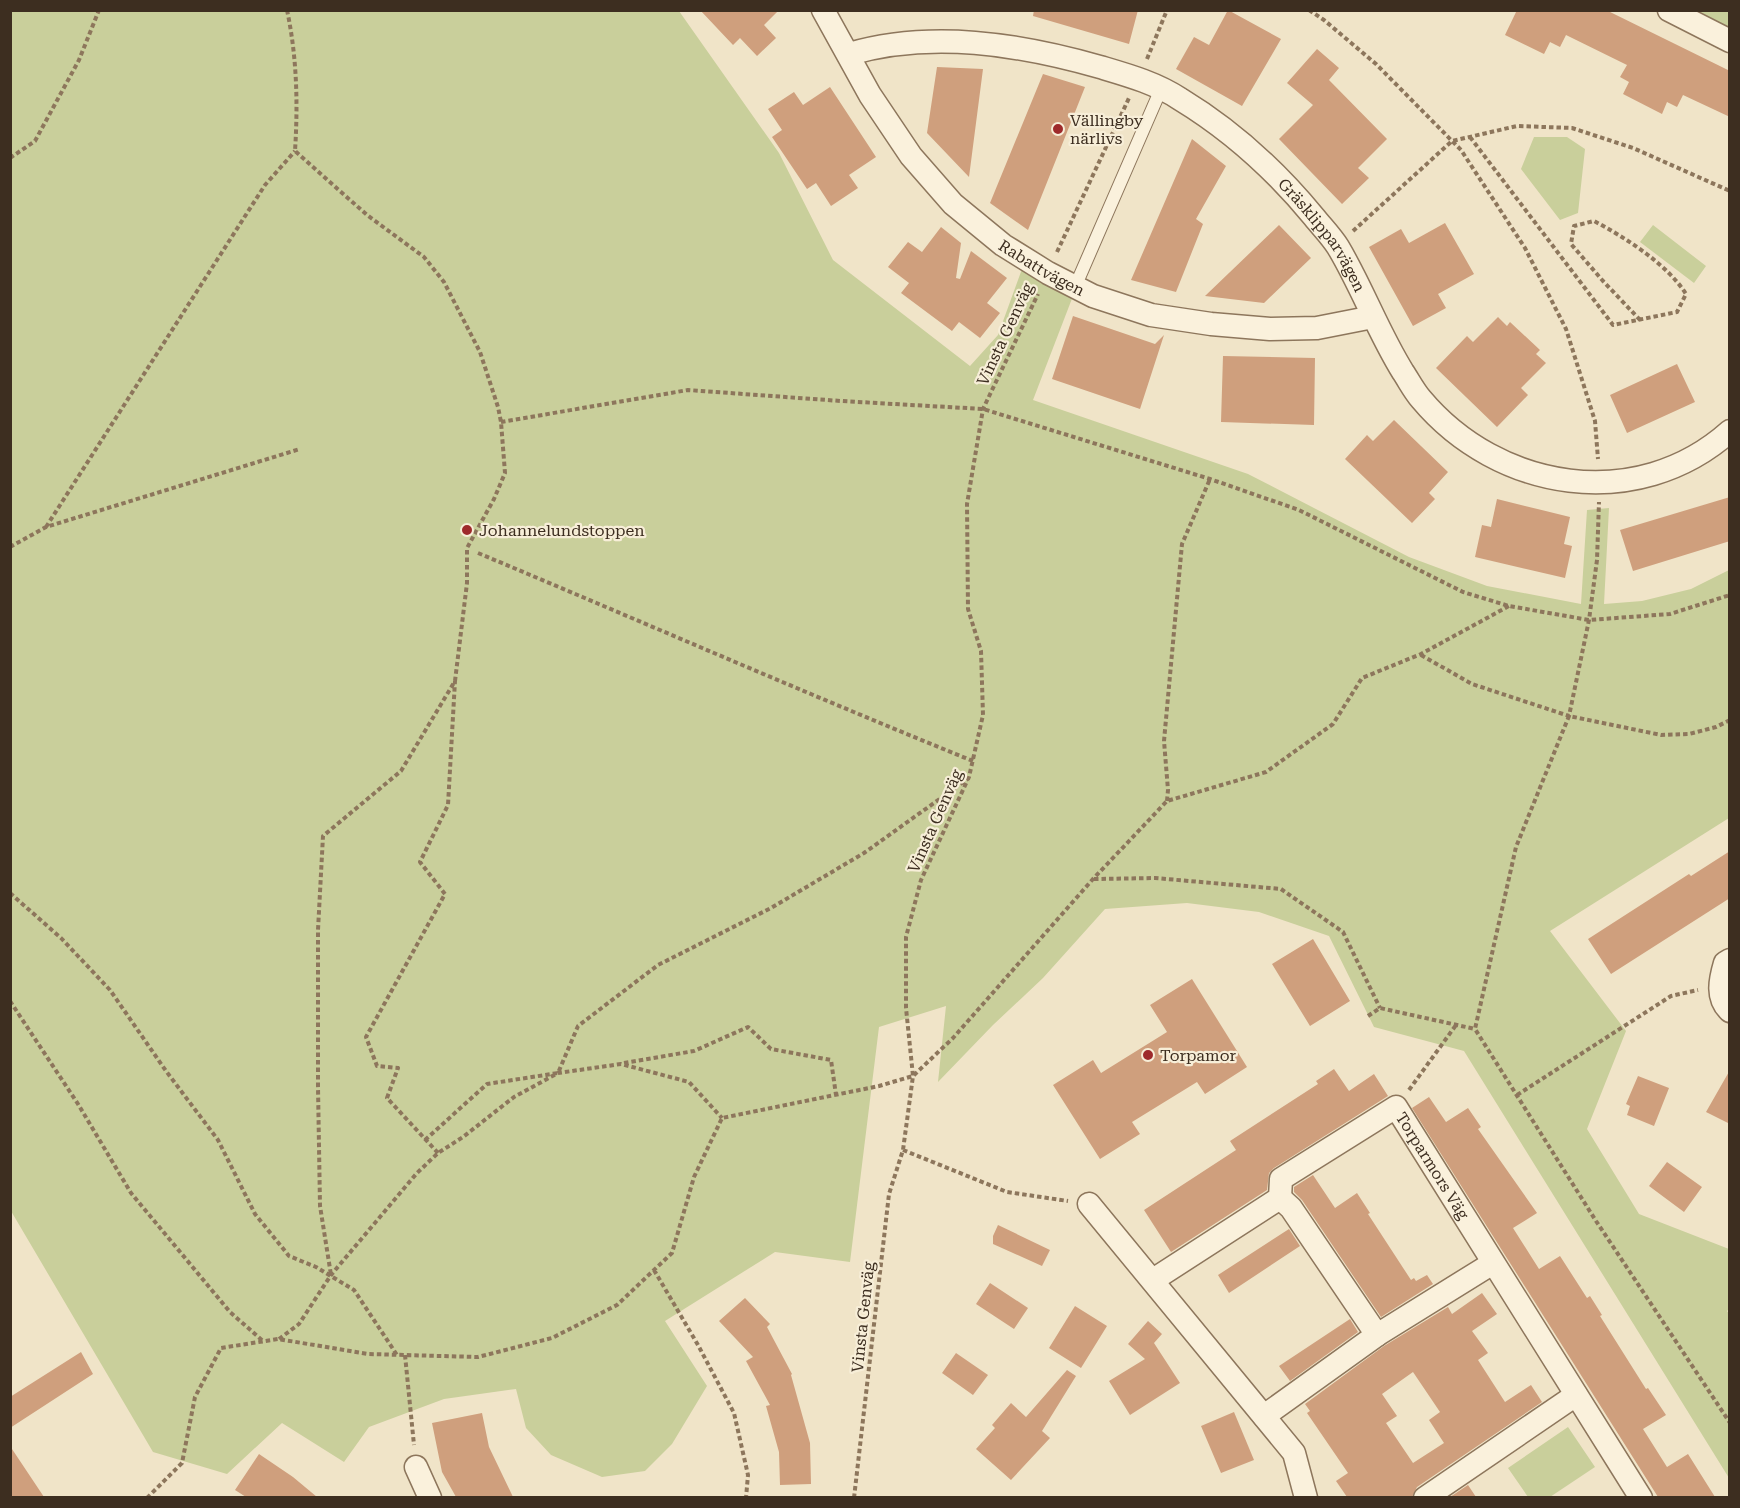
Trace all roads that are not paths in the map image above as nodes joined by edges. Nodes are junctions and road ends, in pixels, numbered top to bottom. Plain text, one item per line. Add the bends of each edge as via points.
1 (823, 10) edge
2 (1669, 10) edge
3 (1730, 41) edge
4 (849, 54) junction
5 (1161, 89) junction
6 (1075, 287) junction
7 (1373, 316) junction
8 (1730, 431) edge
9 (1730, 960) edge
10 (1730, 1011) edge
11 (1280, 1198) junction
12 (1089, 1204) road end
13 (1493, 1263) junction
14 (1153, 1281) junction
15 (1377, 1335) junction
16 (1576, 1395) junction
17 (1264, 1416) junction
18 (416, 1467) road end
19 (430, 1497) edge
20 (1306, 1497) edge
21 (1425, 1497) edge
22 (1641, 1497) edge

1 - 4 street, Rabattvägen
2 - 3 street
4 - 5 street, Gräsklipparvägen via 900,43 940,41 1010,46 1067,58
4 - 6 street, Rabattvägen via 870,95 911,156 953,204 1003,245
5 - 6 lane
5 - 7 street, Gräsklipparvägen via 1180,98 1235,139 1288,186 1337,246
6 - 7 street, Rabattvägen via 1151,315 1211,324 1317,328
7 - 8 street, Gräsklipparvägen via 1419,398 1469,445 1501,463 1566,480 1599,484 1670,469
9 - 10 street via 1725,963 1719,986 1723,1005
11 - 13 street, Torparmors Väg via 1281,1179 1396,1107
11 - 14 street
11 - 15 street via 1291,1208
12 - 14 street
13 - 15 street
13 - 16 street, Torparmors Väg
14 - 17 street
15 - 17 street
16 - 21 street
16 - 22 street, Torparmors Väg
17 - 20 street via 1294,1453
18 - 19 street

